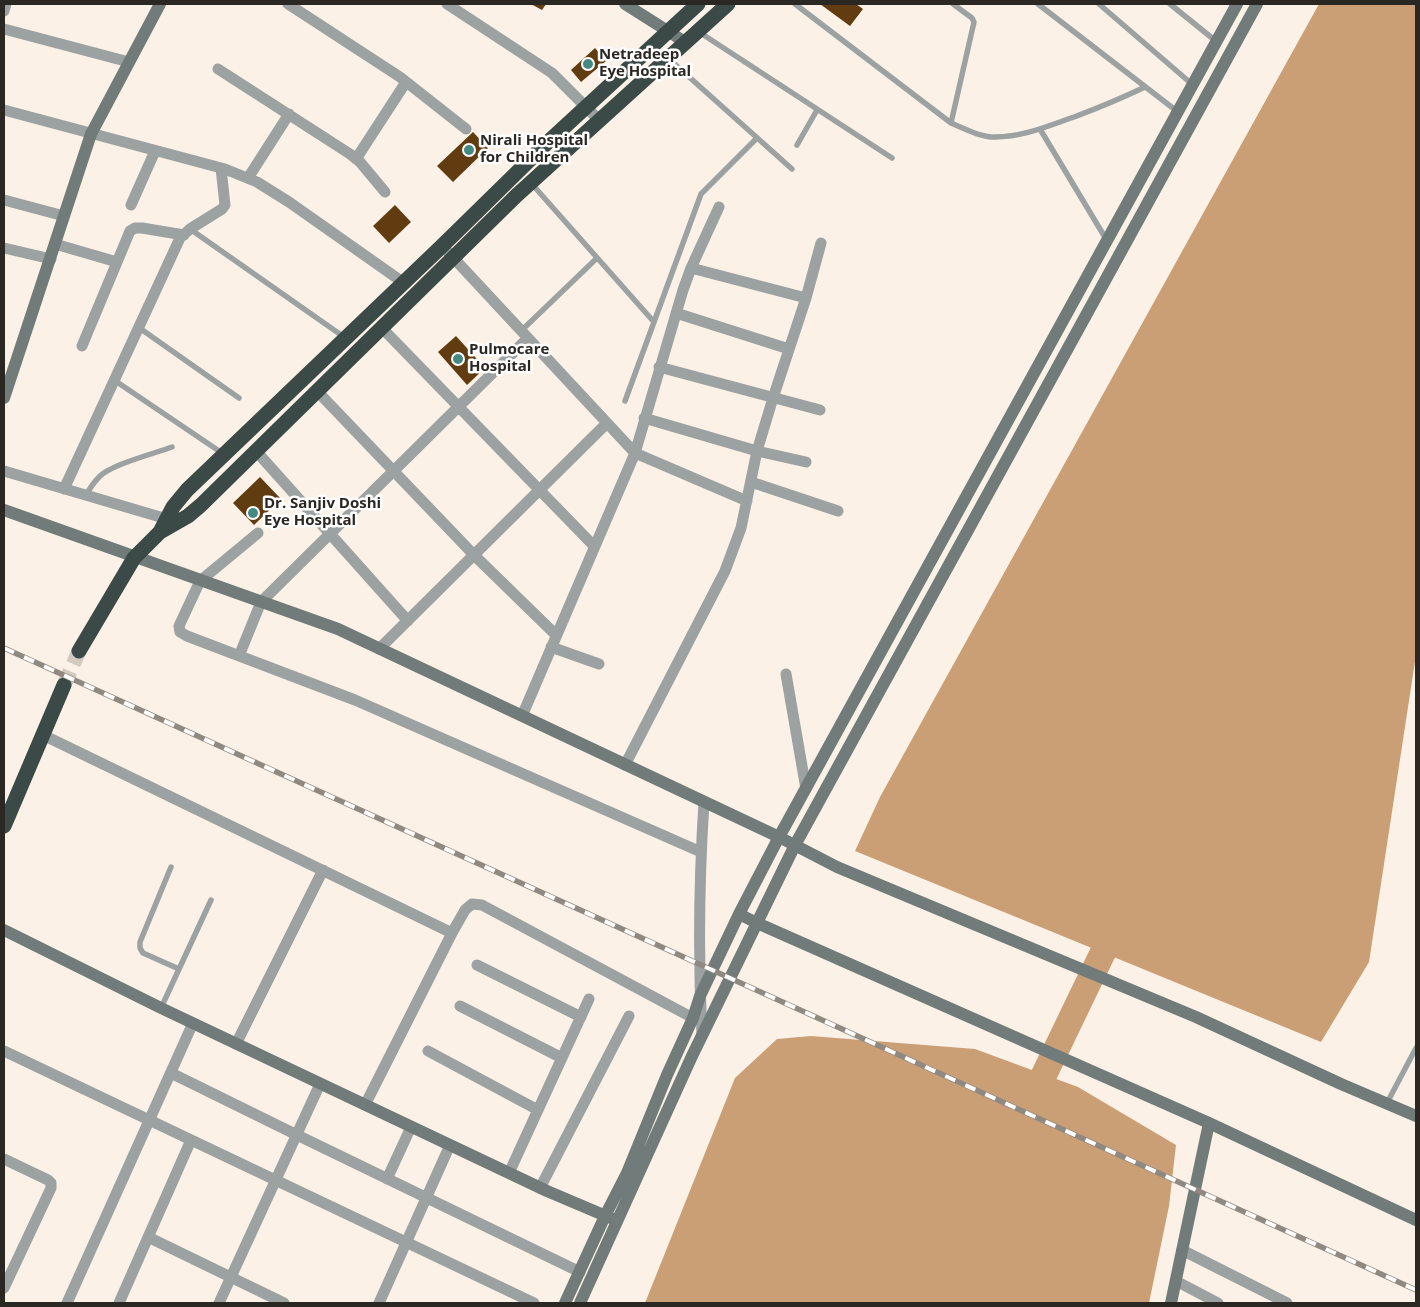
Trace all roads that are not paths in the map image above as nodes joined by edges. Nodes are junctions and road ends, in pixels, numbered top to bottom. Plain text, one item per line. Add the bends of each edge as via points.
1 (6, 4) edge
2 (160, 4) edge
3 (288, 4) edge
4 (447, 4) edge
5 (626, 4) edge
6 (698, 4) edge
7 (728, 4) edge
8 (795, 4) edge
9 (953, 4) edge
10 (1038, 4) edge
11 (1099, 4) edge
12 (1170, 4) edge
13 (1257, 4) edge
14 (1235, 5) edge
15 (4, 11) edge
16 (4, 29) edge
17 (667, 31) junction
18 (697, 31) junction
19 (685, 42) junction
20 (1217, 42) junction
21 (667, 58) junction
22 (129, 62) junction
23 (218, 69) dead end
24 (406, 82) junction
25 (1193, 85) junction
26 (1145, 87) junction
27 (586, 107) junction
28 (4, 110) edge
29 (817, 110) junction
30 (1178, 112) junction
31 (289, 114) junction
32 (599, 120) junction
33 (951, 122) junction
34 (466, 129) dead end
35 (1040, 129) junction
36 (91, 134) junction
37 (757, 138) junction
38 (798, 145) dead end
39 (155, 151) junction
40 (356, 158) junction
41 (892, 158) dead end
42 (221, 168) junction
43 (792, 169) dead end
44 (248, 178) junction
45 (530, 183) junction
46 (385, 192) dead end
47 (4, 200) edge
48 (131, 205) dead end
49 (720, 207) dead end
50 (64, 216) junction
51 (187, 232) junction
52 (1108, 241) junction
53 (821, 243) dead end
54 (55, 244) junction
55 (442, 246) junction
56 (4, 248) edge
57 (50, 258) junction
58 (453, 258) junction
59 (597, 258) junction
60 (117, 262) junction
61 (691, 268) junction
62 (404, 283) junction
63 (806, 298) junction
64 (676, 313) junction
65 (654, 322) junction
66 (138, 327) junction
67 (381, 328) junction
68 (525, 335) junction
69 (346, 338) junction
70 (82, 346) dead end
71 (789, 349) junction
72 (659, 367) junction
73 (114, 380) junction
74 (316, 391) junction
75 (4, 398) edge
76 (239, 398) dead end
77 (773, 398) junction
78 (625, 401) dead end
79 (459, 407) junction
80 (820, 410) dead end
81 (644, 418) junction
82 (607, 423) junction
83 (172, 447) dead end
84 (256, 451) junction
85 (758, 451) junction
86 (635, 453) junction
87 (224, 455) junction
88 (806, 462) dead end
89 (4, 471) edge
90 (394, 471) junction
91 (751, 482) junction
92 (64, 489) junction
93 (540, 490) junction
94 (86, 495) junction
95 (747, 501) junction
96 (4, 510) edge
97 (838, 511) dead end
98 (164, 525) junction
99 (258, 533) dead end
100 (330, 534) junction
101 (944, 538) junction
102 (594, 546) junction
103 (959, 546) junction
104 (474, 555) junction
105 (134, 558) junction
106 (200, 581) junction
107 (261, 602) junction
108 (408, 621) junction
109 (556, 635) junction
110 (551, 647) junction
111 (379, 649) junction
112 (79, 651) tunnel mouth
113 (239, 656) junction
114 (599, 664) dead end
115 (786, 674) dead end
116 (64, 685) tunnel mouth
117 (522, 716) junction
118 (43, 735) junction
119 (625, 765) junction
120 (806, 788) junction
121 (704, 802) junction
122 (4, 826) edge
123 (779, 837) junction
124 (795, 845) junction
125 (701, 852) junction
126 (171, 867) dead end
127 (323, 870) junction
128 (211, 900) dead end
129 (739, 914) junction
130 (757, 923) junction
131 (4, 930) edge
132 (452, 933) junction
133 (478, 965) dead end
134 (179, 969) junction
135 (700, 996) junction
136 (589, 999) dead end
137 (460, 1006) dead end
138 (161, 1008) junction
139 (629, 1016) dead end
140 (581, 1017) junction
141 (693, 1018) junction
142 (193, 1024) junction
143 (702, 1035) junction
144 (236, 1044) junction
145 (1416, 1048) edge
146 (4, 1051) edge
147 (428, 1051) dead end
148 (562, 1058) junction
149 (171, 1073) junction
150 (320, 1084) junction
151 (1387, 1103) junction
152 (365, 1105) junction
153 (538, 1110) junction
154 (1416, 1116) edge
155 (150, 1120) junction
156 (1209, 1123) junction
157 (411, 1127) junction
158 (297, 1135) junction
159 (191, 1140) junction
160 (450, 1145) junction
161 (4, 1159) edge
162 (509, 1173) junction
163 (387, 1179) junction
164 (276, 1180) junction
165 (540, 1188) junction
166 (426, 1197) junction
167 (611, 1218) junction
168 (1416, 1220) edge
169 (148, 1237) junction
170 (406, 1242) junction
171 (1182, 1250) junction
172 (580, 1272) junction
173 (231, 1277) junction
174 (1176, 1280) junction
175 (4, 1288) edge
176 (510, 1292) junction
177 (67, 1303) edge
178 (119, 1303) edge
179 (219, 1303) edge
180 (284, 1303) edge
181 (379, 1303) edge
182 (505, 1303) edge
183 (534, 1303) edge
184 (565, 1303) edge
185 (580, 1303) edge
186 (1171, 1303) edge
187 (1218, 1303) edge
188 (1287, 1303) edge

1 - 15 street
2 - 22 street
3 - 24 street
4 - 27 street via 548,70
5 - 17 street
6 - 17 highway
7 - 18 highway
8 - 33 lane
9 - 33 lane via 974,22
10 - 26 lane
11 - 25 lane
12 - 20 lane
13 - 103 street
14 - 20 street
16 - 22 street
17 - 19 street
17 - 27 highway
18 - 19 highway
18 - 29 lane
19 - 21 highway
20 - 25 street
21 - 32 highway
21 - 37 lane
22 - 36 street
23 - 31 street
24 - 34 street
24 - 40 street
25 - 30 street
26 - 30 lane
26 - 35 lane
27 - 32 street
27 - 55 highway
28 - 36 street
29 - 38 lane
29 - 41 lane
30 - 52 street
31 - 40 street
31 - 44 street
32 - 45 highway
33 - 35 lane via 966,130 994,137
35 - 52 lane
36 - 39 street
36 - 50 street
37 - 43 lane
37 - 65 lane via 701,194
39 - 42 street
39 - 48 street
40 - 46 street
42 - 44 street
42 - 51 street via 225,206
44 - 62 street via 289,202
45 - 58 highway
45 - 59 lane
47 - 50 street
49 - 61 street
50 - 54 street
51 - 60 street via 135,228 130,231
51 - 66 street via 180,238
51 - 69 lane
52 - 101 street
53 - 63 street
54 - 57 street
54 - 60 street
55 - 58 street
55 - 62 highway
56 - 57 street
57 - 75 street
58 - 67 highway
58 - 68 street
59 - 65 lane
59 - 68 lane
60 - 70 street
61 - 63 street
61 - 64 street
62 - 69 highway
63 - 71 street
64 - 71 street
64 - 72 street
65 - 78 lane
66 - 73 street
66 - 76 lane
67 - 74 highway
67 - 79 street
68 - 79 street
68 - 82 street
69 - 87 highway
71 - 77 street
72 - 77 street
72 - 81 street
73 - 87 lane
73 - 92 street
74 - 84 highway
74 - 90 street
77 - 80 street
77 - 85 street
79 - 90 street
79 - 93 street
81 - 85 street
81 - 86 street
82 - 86 street
82 - 93 street
83 - 94 lane via 110,469 92,484
84 - 98 highway via 188,516
84 - 100 street
85 - 88 street
85 - 91 street
86 - 95 street
86 - 102 street
87 - 98 highway via 173,506
89 - 92 street
90 - 100 street
90 - 104 street
91 - 95 street
91 - 97 street
92 - 94 street
93 - 102 street
93 - 104 street
94 - 98 street
95 - 119 street via 726,571
96 - 105 street
98 - 105 highway
99 - 106 street
100 - 107 street
100 - 108 street
101 - 103 street
101 - 120 street
102 - 109 street
103 - 124 street
104 - 108 street
104 - 109 street
105 - 106 street
105 - 112 highway
106 - 107 street
106 - 113 street via 179,626 180,632
107 - 111 street via 338,629
107 - 113 street
108 - 111 street
109 - 110 street
110 - 114 street
110 - 117 street
111 - 117 street
113 - 125 street via 354,700
115 - 120 street
116 - 118 highway
117 - 119 street
118 - 122 highway
118 - 127 street
119 - 121 street
120 - 123 street
121 - 123 street
121 - 125 street
123 - 124 street
123 - 129 street
124 - 130 street
124 - 151 street via 836,867 1196,1017
125 - 135 street
126 - 134 lane via 140,948 143,953
127 - 132 street
127 - 144 street
128 - 134 lane
129 - 130 street
129 - 135 street
130 - 143 street
130 - 156 street
131 - 138 street
132 - 141 street via 465,910 472,904 482,906
132 - 152 street
133 - 140 street
134 - 138 lane
135 - 141 street
135 - 143 street
136 - 140 street
137 - 148 street
138 - 142 street
139 - 165 street
140 - 148 street
141 - 167 street via 667,1074
142 - 144 street
142 - 149 street
143 - 167 street
144 - 150 street
145 - 151 lane
146 - 155 street
147 - 153 street
148 - 153 street
149 - 155 street
149 - 158 street
150 - 152 street
150 - 158 street
151 - 154 street
152 - 157 street
153 - 162 street
155 - 159 street
155 - 177 street
156 - 168 street
156 - 171 street
157 - 160 street
157 - 163 street
158 - 163 street
158 - 164 street
159 - 164 street
159 - 169 street
160 - 162 street
160 - 166 street
161 - 175 street via 51,1183
162 - 165 street
163 - 166 street
164 - 170 street
164 - 173 street
165 - 167 street
166 - 170 street
166 - 172 street
167 - 172 street
167 - 185 street
169 - 173 street
169 - 178 street
170 - 176 street
170 - 181 street
171 - 174 street
171 - 188 street
172 - 184 street
173 - 179 street
173 - 180 street
174 - 186 street
174 - 187 street
176 - 182 street
176 - 183 street

